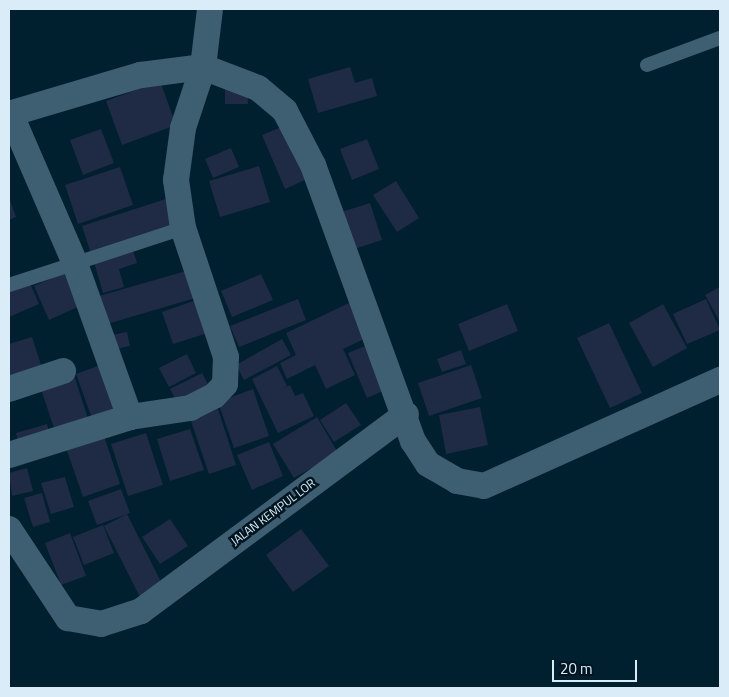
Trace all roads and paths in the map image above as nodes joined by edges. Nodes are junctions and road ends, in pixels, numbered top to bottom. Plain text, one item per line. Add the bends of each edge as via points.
1 (210, 9) edge
2 (720, 38) edge
3 (647, 65) dead end
4 (203, 67) junction
5 (10, 113) edge
6 (183, 228) junction
7 (74, 261) junction
8 (9, 285) edge
9 (63, 370) dead end
10 (720, 380) edge
11 (9, 389) edge
12 (406, 414) junction
13 (130, 416) junction
14 (9, 455) edge
15 (9, 529) edge

1 - 4 street
2 - 3 lane
4 - 5 street via 141,75
4 - 6 street via 183,128 176,180
4 - 12 street via 258,88 285,111 313,164 339,245
5 - 7 street
6 - 7 lane
6 - 13 street via 226,357 224,384 190,408
7 - 8 lane
7 - 13 street
9 - 11 street
10 - 12 street via 484,486 457,481 428,464 412,441
12 - 15 street, JALAN KEMPUL LOR via 141,611 101,624 68,618
13 - 14 street

